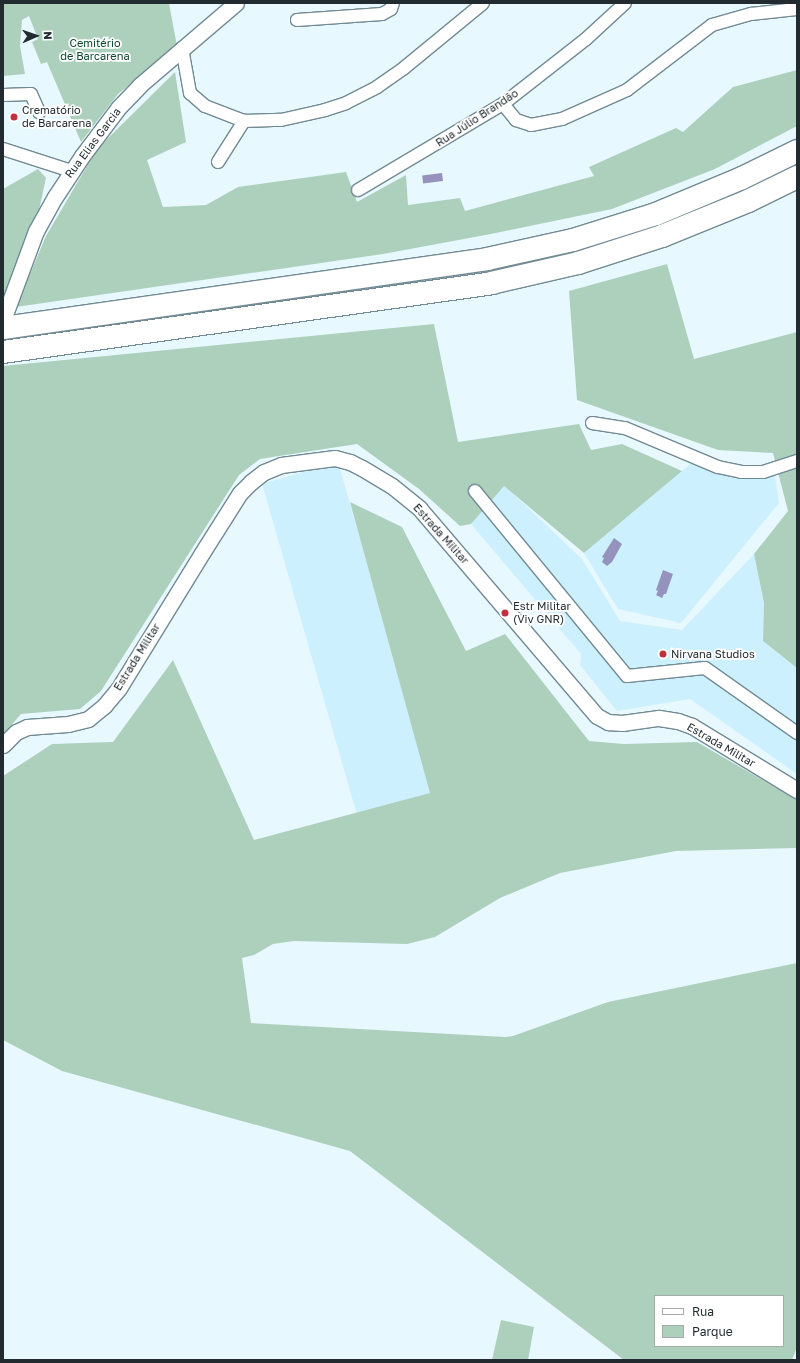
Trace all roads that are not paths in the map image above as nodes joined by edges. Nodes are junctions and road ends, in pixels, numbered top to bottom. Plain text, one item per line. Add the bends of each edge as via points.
1 (236, 3) edge
2 (393, 3) edge
3 (484, 3) edge
4 (625, 3) edge
5 (797, 9) edge
6 (296, 20) dead end
7 (182, 48) junction
8 (3, 95) edge
9 (503, 104) junction
10 (39, 112) dead end
11 (244, 122) junction
12 (3, 149) edge
13 (797, 151) edge
14 (218, 162) dead end
15 (71, 171) junction
16 (797, 177) edge
17 (358, 190) dead end
18 (7, 325) edge
19 (3, 352) edge
20 (592, 423) dead end
21 (797, 461) edge
22 (475, 491) dead end
23 (797, 733) edge
24 (3, 745) edge
25 (797, 790) edge

1 - 7 street, Rua Elias Garcia
2 - 6 street via 391,9 382,14
3 - 11 street via 404,68 377,87 346,103 281,120
4 - 9 street, Rua Júlio Brandão via 586,39
5 - 9 street via 750,14 712,25 627,90 562,119 531,125 516,120
7 - 11 street via 190,93 205,106
7 - 15 street, Rua Elias Garcia via 119,107
8 - 10 street via 32,94
9 - 17 street, Rua Júlio Brandão
11 - 14 street
12 - 15 street
13 - 18 highway via 742,178 656,214 573,240 487,259
15 - 18 street, Rua Elias Garcia via 36,232
16 - 19 highway via 662,236 578,263 491,283
20 - 21 street via 625,428 718,467 741,472 764,472
22 - 23 street via 627,676 705,668
24 - 25 street, Estrada Militar via 16,732 27,727 68,724 88,719 104,706 119,688 210,540 240,494 251,482 264,472 281,465 335,458 350,462 392,486 420,509 597,716 608,722 622,723 659,718 692,726

